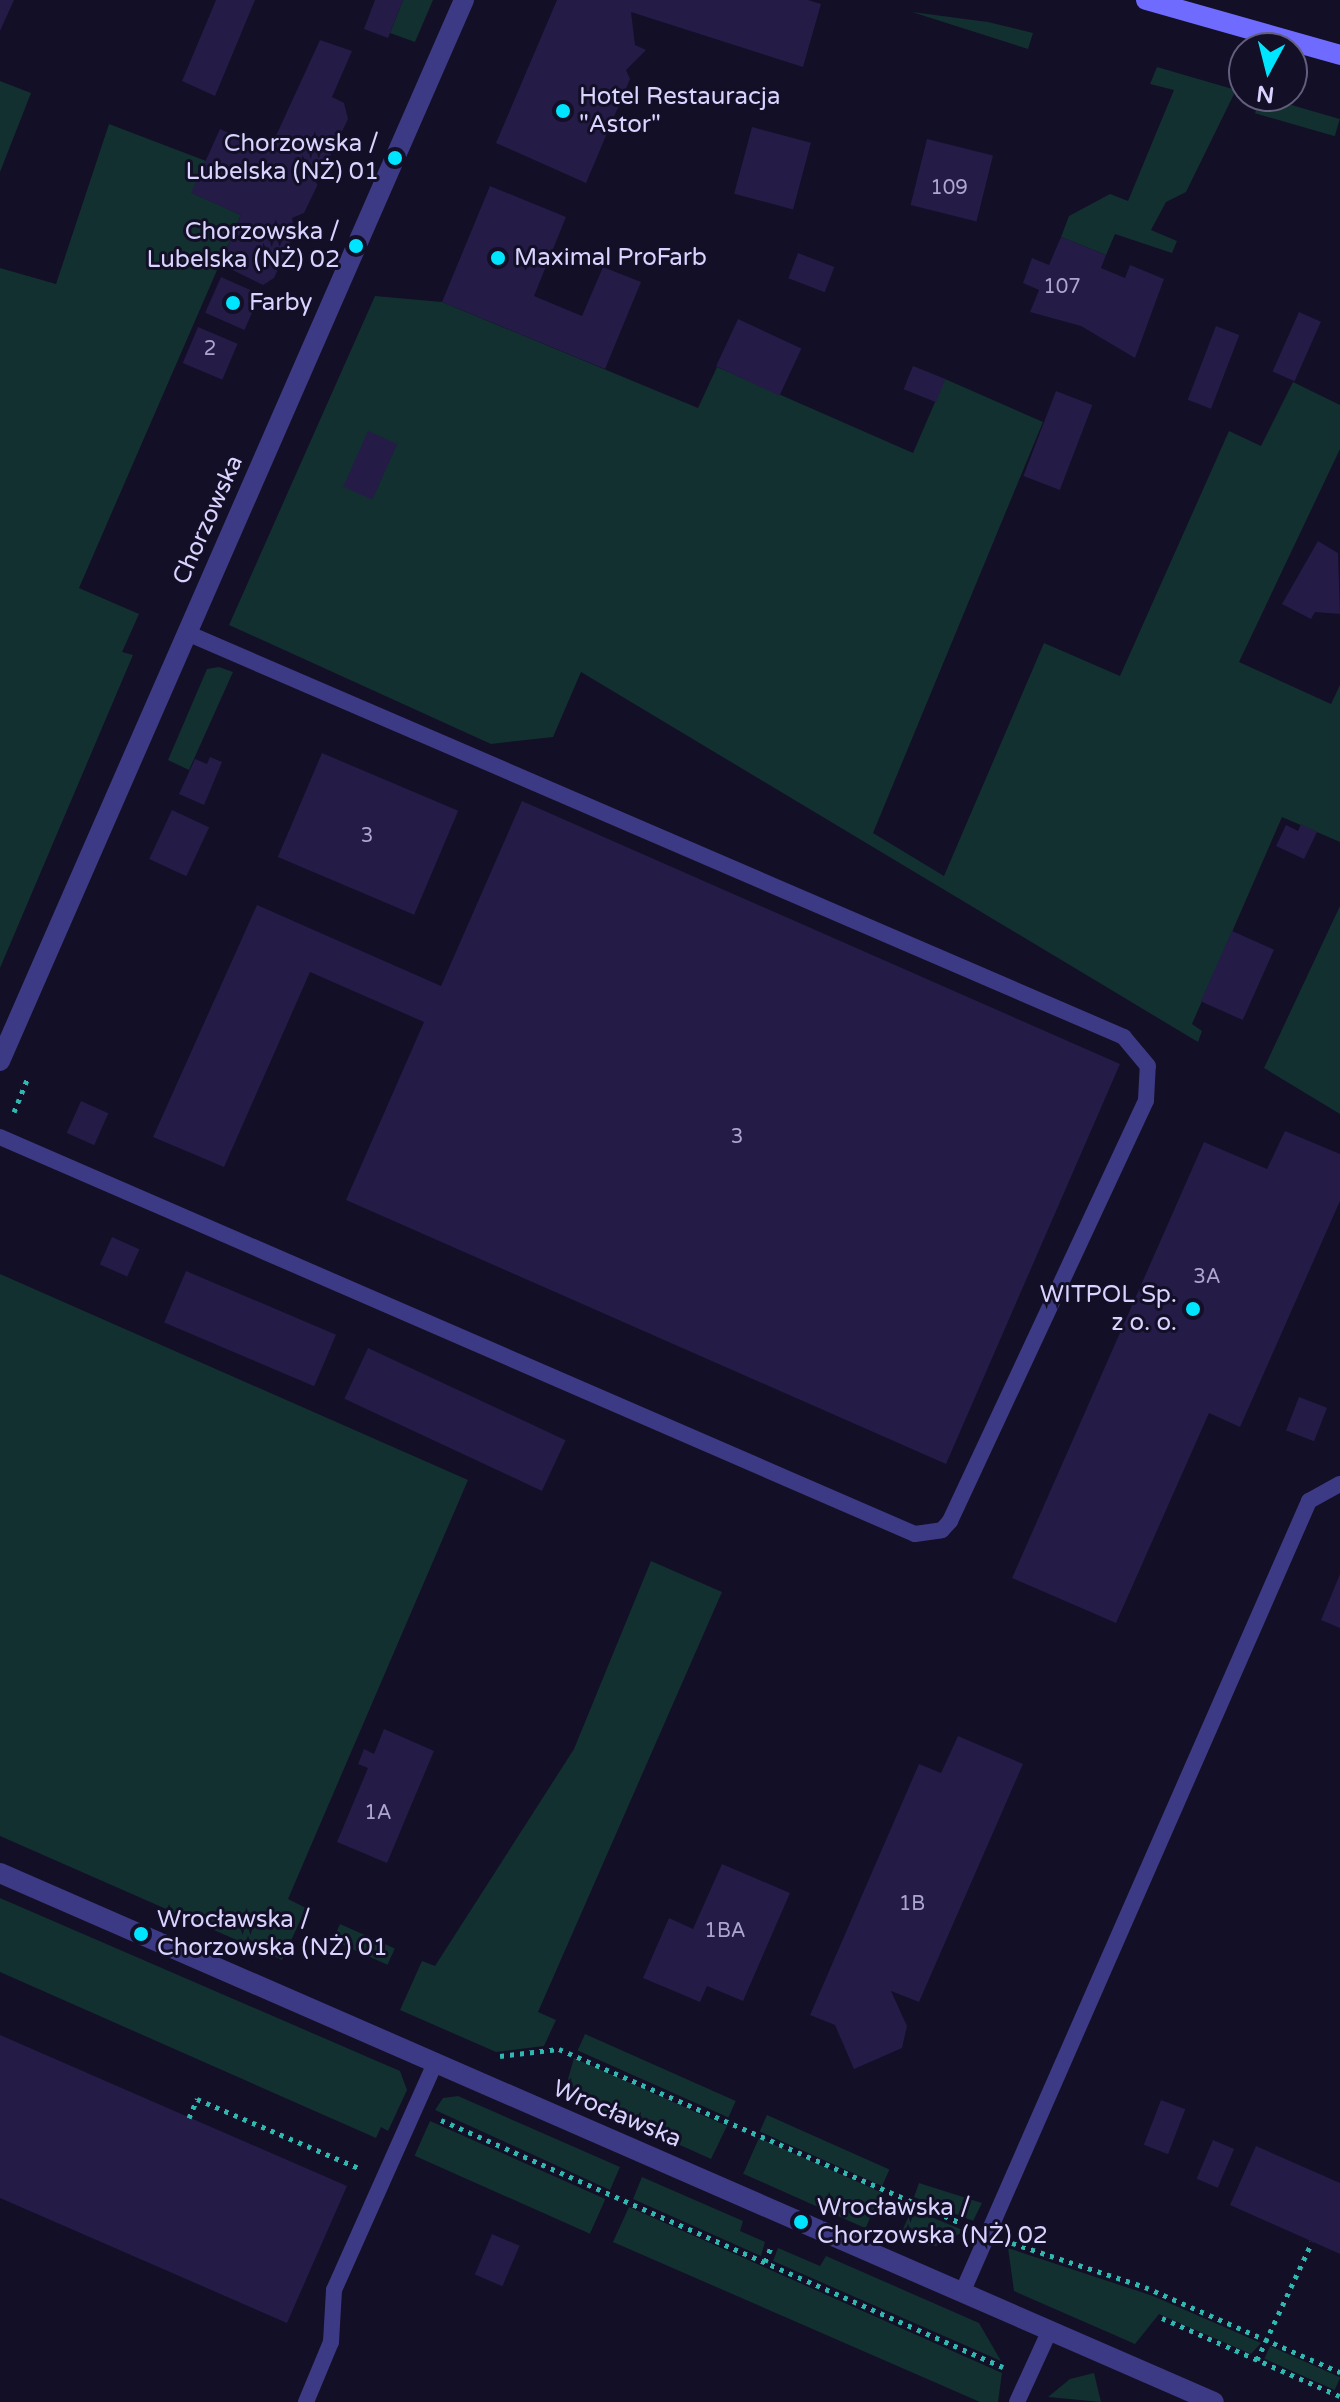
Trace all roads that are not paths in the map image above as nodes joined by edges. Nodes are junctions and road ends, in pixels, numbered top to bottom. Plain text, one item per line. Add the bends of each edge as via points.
1 (464, 0) edge
2 (1146, 0) edge
3 (1340, 55) edge
4 (187, 633) junction
5 (0, 1061) edge
6 (0, 1137) edge
7 (1340, 1484) edge
8 (0, 1873) edge
9 (435, 2063) junction
10 (962, 2293) junction
11 (1050, 2330) junction
12 (306, 2402) edge
13 (1017, 2402) edge
14 (1214, 2402) edge

1 - 4 street, Chorzowska
2 - 3 main road
4 - 5 street, Chorzowska
4 - 6 lane via 1124,1037 1148,1066 1146,1100 950,1521 923,1534
7 - 10 lane via 1309,1501
8 - 9 street, Wrocławska
9 - 10 street, Wrocławska
9 - 12 lane via 334,2290 331,2342
10 - 11 street, Wrocławska
11 - 13 lane
11 - 14 street, Wrocławska

